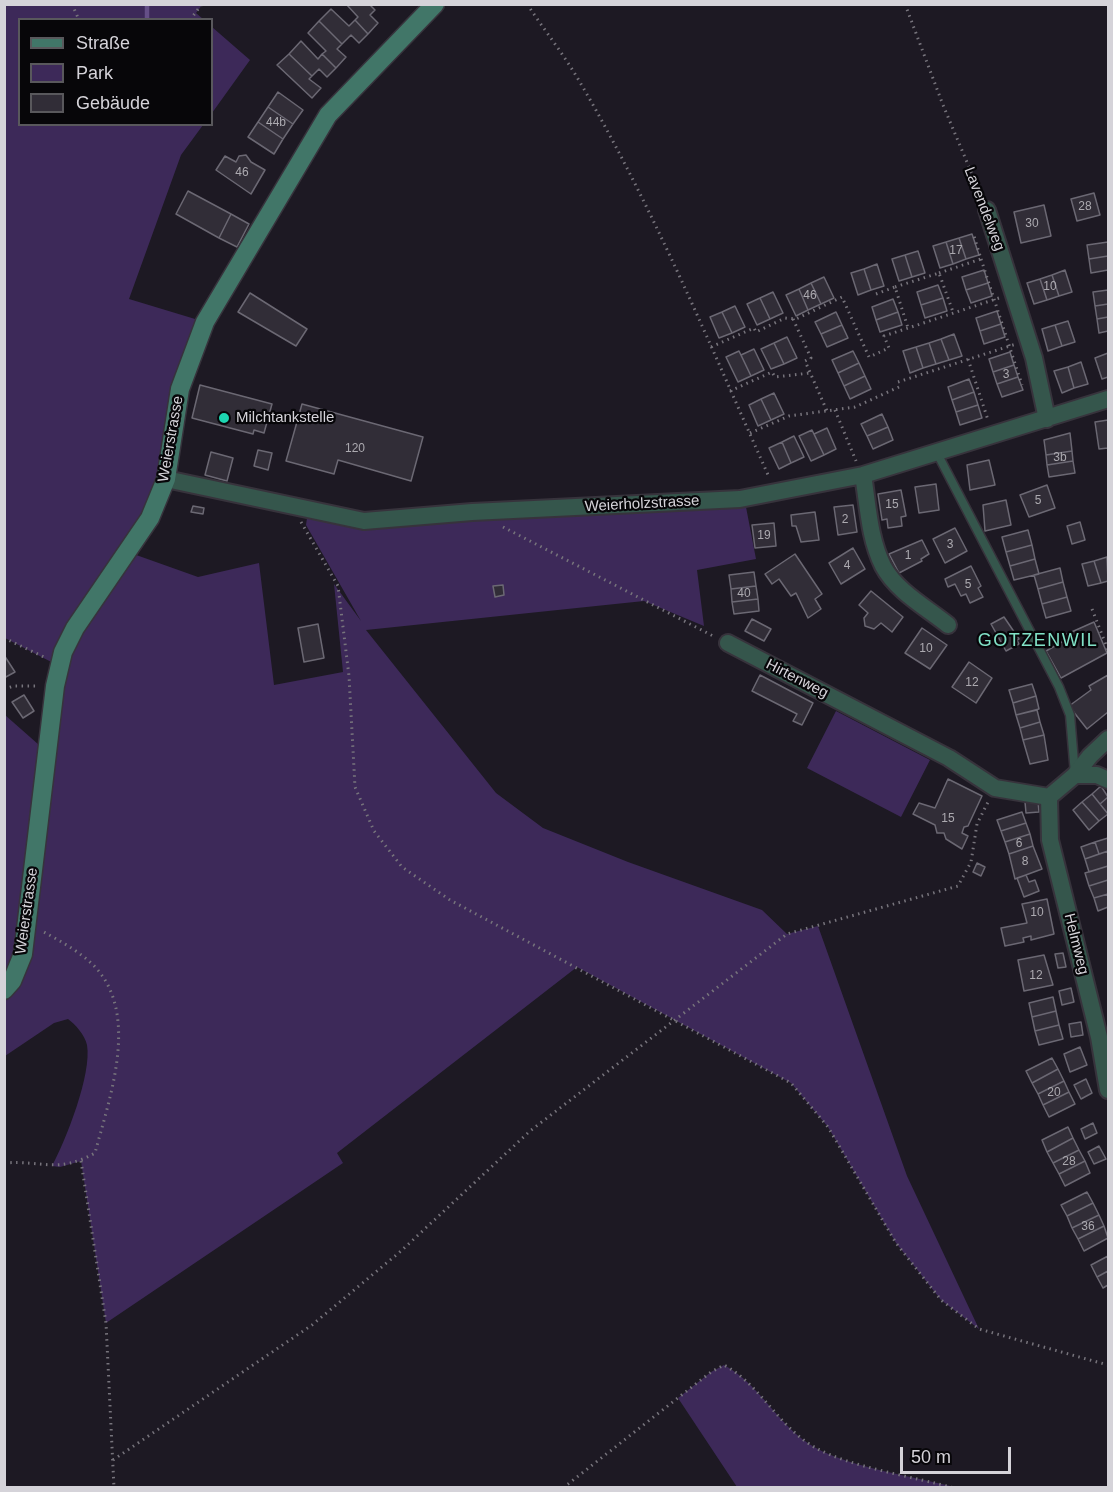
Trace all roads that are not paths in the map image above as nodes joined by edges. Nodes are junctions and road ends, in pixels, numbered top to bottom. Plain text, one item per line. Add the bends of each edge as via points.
1 (435, 4) edge
2 (987, 210) road end
3 (1108, 399) edge
4 (1047, 419) junction
5 (937, 453) junction
6 (863, 476) junction
7 (166, 479) junction
8 (948, 625) dead end
9 (728, 644) road end
10 (1108, 739) edge
11 (1075, 775) junction
12 (1108, 780) edge
13 (1049, 797) junction
14 (4, 990) edge
15 (1108, 1090) edge

1 - 7 street, Weierstrasse via 328,115 211,313 180,389
2 - 4 street, Lavendelweg via 1034,358
3 - 4 street, Weierholzstrasse
4 - 5 street, Weierholzstrasse
5 - 6 street, Weierholzstrasse
5 - 11 lane via 1059,687 1070,715
6 - 7 street, Weierholzstrasse via 740,499 364,521
6 - 8 street via 873,540 884,568 904,591
7 - 14 street, Weierstrasse via 145,526 53,662 55,686 23,954
9 - 13 street, Hirtenweg via 949,758 995,788
10 - 11 street
11 - 12 street
11 - 13 street
13 - 15 street, Helmweg via 1050,840 1099,1037

